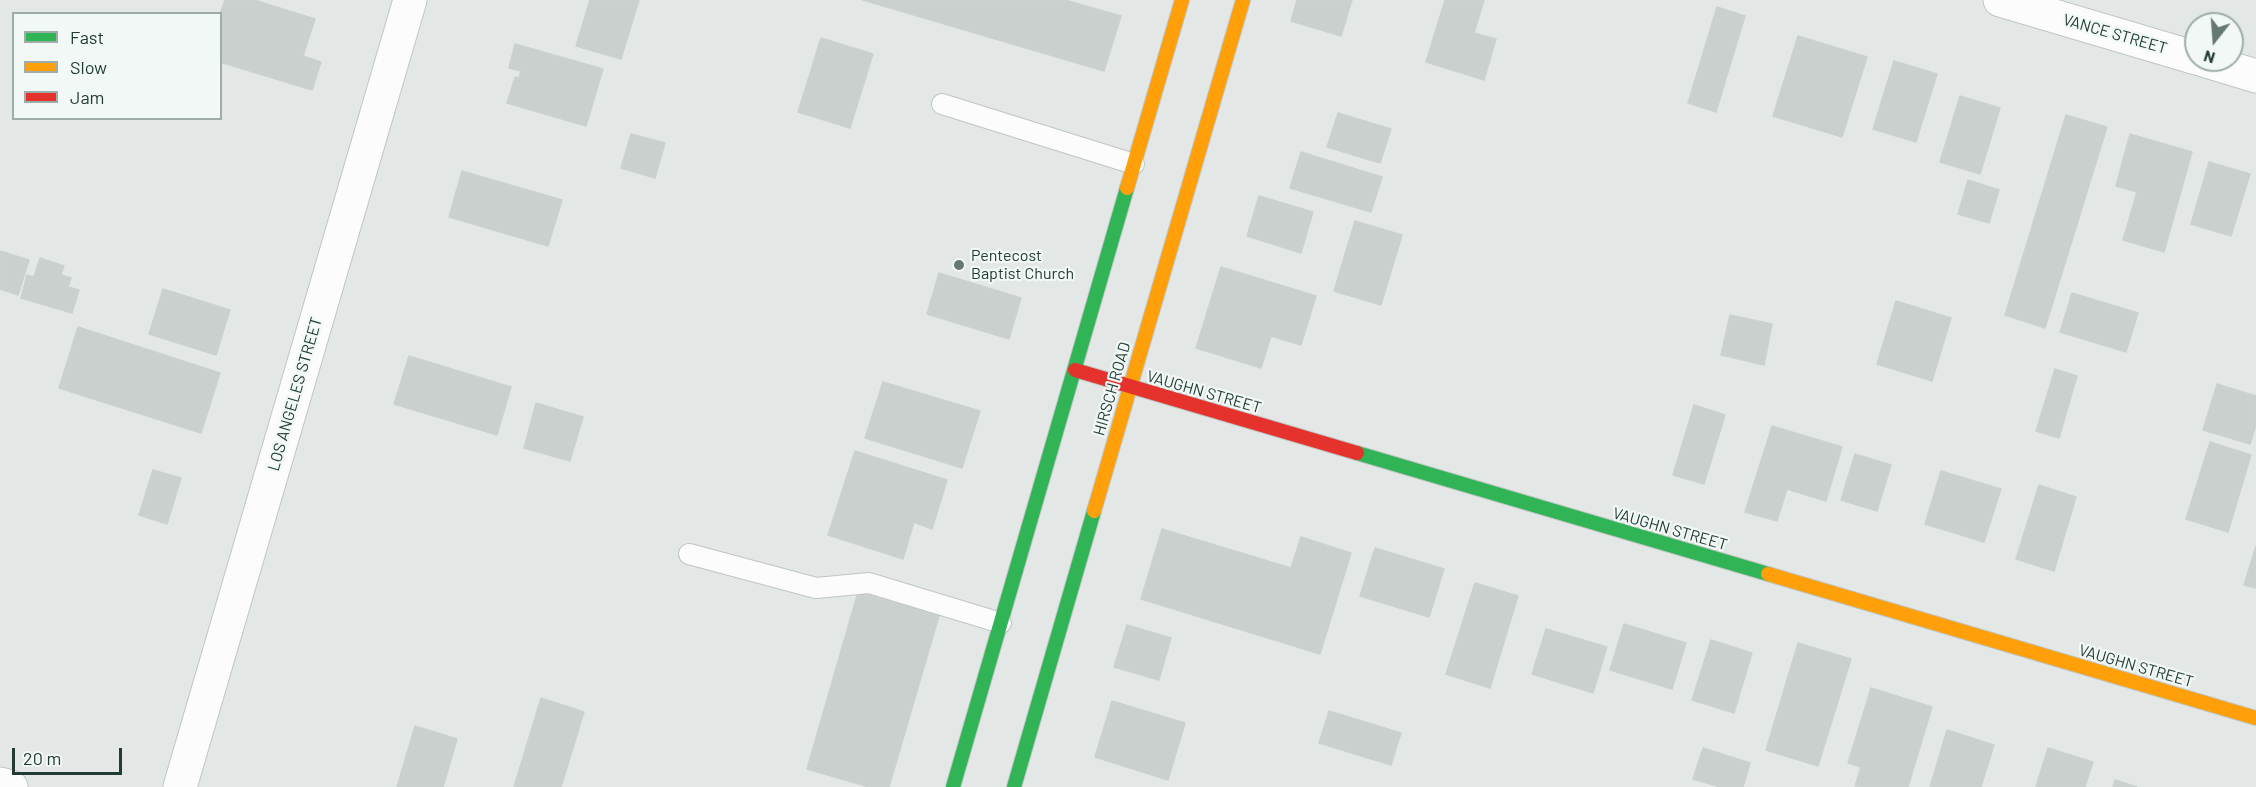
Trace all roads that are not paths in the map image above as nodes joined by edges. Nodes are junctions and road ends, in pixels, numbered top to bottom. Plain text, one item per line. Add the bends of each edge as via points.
1 (410, 0) edge
2 (1182, 0) edge
3 (1243, 0) edge
4 (2000, 0) edge
5 (2184, 54) edge
6 (942, 104) dead end
7 (1134, 165) junction
8 (1075, 370) junction
9 (1130, 387) junction
10 (690, 554) dead end
11 (1001, 623) junction
12 (2256, 718) edge
13 (0, 784) edge
14 (11, 787) edge
15 (180, 787) edge
16 (953, 787) edge
17 (1014, 787) edge

1 - 15 street, LOS ANGELES STREET
2 - 7 main road
3 - 9 main road, HIRSCH ROAD
4 - 5 street, VANCE STREET
6 - 7 lane
7 - 8 main road
8 - 9 main road, VAUGHN STREET
8 - 11 main road
9 - 12 main road, VAUGHN STREET
9 - 17 main road, HIRSCH ROAD
10 - 11 lane via 816,588 869,583
11 - 16 main road
13 - 14 street

